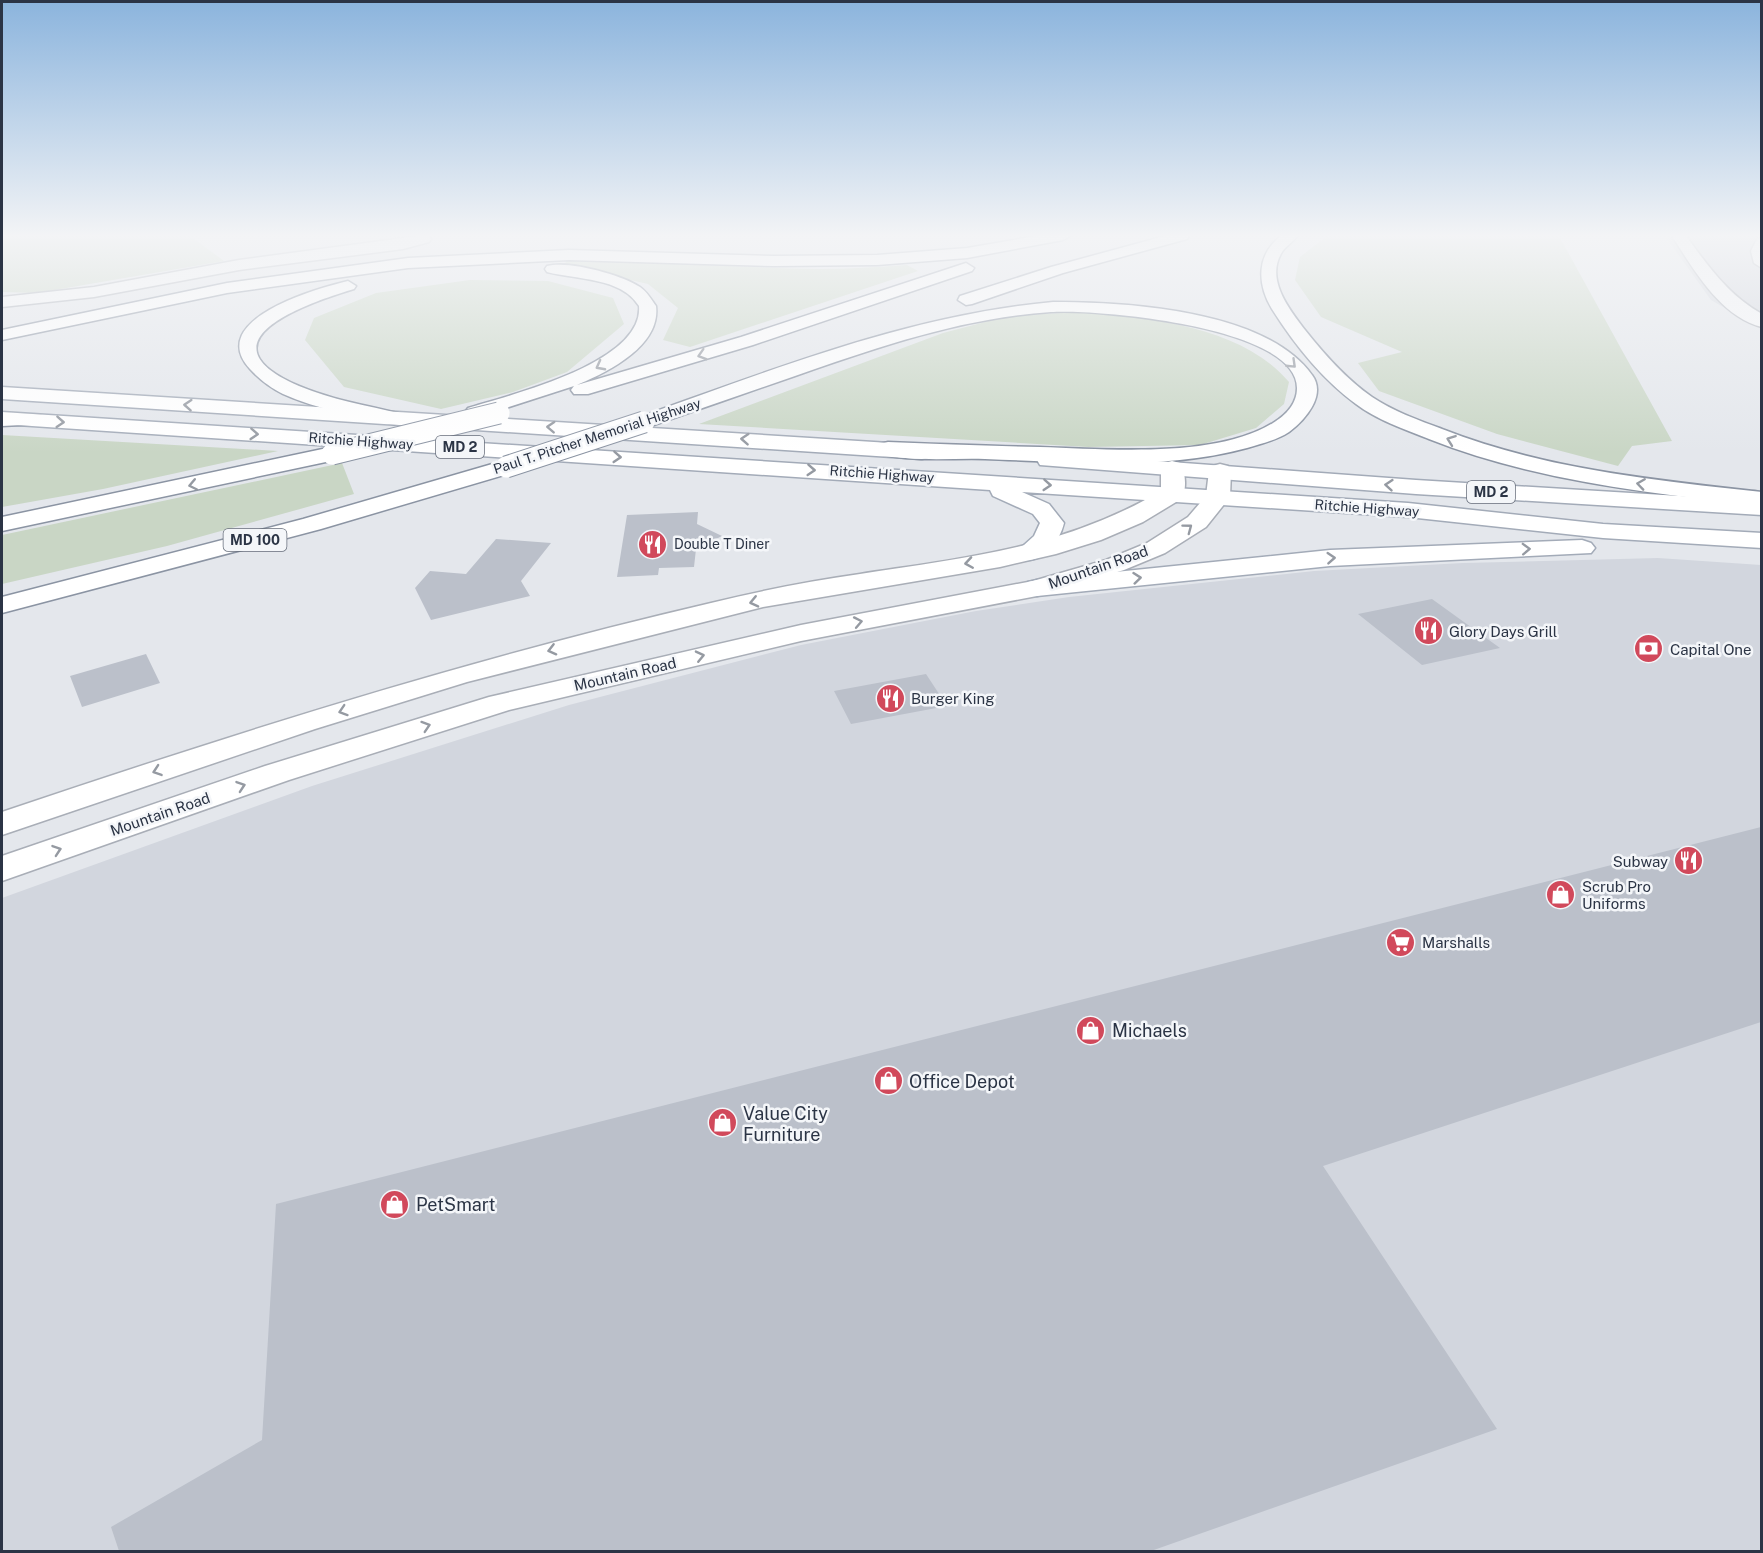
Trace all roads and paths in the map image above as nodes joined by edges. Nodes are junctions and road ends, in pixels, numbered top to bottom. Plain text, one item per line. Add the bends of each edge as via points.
1 (132, 308) edge
2 (288, 308) edge
3 (647, 308) edge
4 (842, 308) edge
5 (944, 308) edge
6 (1020, 308) edge
7 (1103, 308) edge
8 (1280, 308) edge
9 (1740, 308) edge
10 (1761, 321) edge
11 (2, 335) edge
12 (733, 391) junction
13 (2, 393) edge
14 (394, 418) junction
15 (2, 419) edge
16 (888, 449) junction
17 (332, 454) junction
18 (506, 467) junction
19 (1172, 468) junction
20 (1220, 471) junction
21 (946, 478) junction
22 (1173, 494) junction
23 (1218, 497) junction
24 (1761, 500) edge
25 (1761, 508) edge
26 (1408, 510) junction
27 (2, 524) edge
28 (1761, 527) edge
29 (1750, 540) edge
30 (1027, 554) junction
31 (1037, 588) junction
32 (2, 595) edge
33 (2, 605) edge
34 (2, 824) edge
35 (2, 869) edge

1 - 11 main road
14 -> 2 main road, bridge via 296,392 254,366 247,351 249,337 261,322
3 -> 17 main road, bridge via 648,318 641,334 605,363 536,393
4 -> 17 main road, bridge via 747,341 499,413
5 - 12 main road, Paul T. Pitcher Memorial Highway / MD 100
12 -> 6 main road via 971,316
7 -> 16 main road via 1161,313 1227,329 1275,350 1305,378 1304,405 1295,418 1272,432 1221,448 1173,456
24 -> 8 main road via 1578,475 1469,447 1388,414 1358,396 1337,378
9 - 10 street
12 - 18 main road, Paul T. Pitcher Memorial Highway / MD 100, bridge
14 -> 13 main road, Ritchie Highway / MD 2
16 -> 14 main road, Ritchie Highway / MD 2
15 -> 21 main road, Ritchie Highway / MD 2
16 - 19 main road, Ritchie Highway / MD 2
17 -> 27 main road
18 - 32 main road
18 - 33 main road, Paul T. Pitcher Memorial Highway / MD 100 via 312,524
19 - 20 main road, Ritchie Highway / MD 2
19 - 22 main road
20 - 23 main road
25 -> 20 main road, Ritchie Highway / MD 2
21 -> 22 main road, Ritchie Highway / MD 2
21 - 30 main road via 1008,493 1041,509 1052,522 1049,535
22 - 23 main road, Ritchie Highway / MD 2
22 - 30 main road, Mountain Road via 1115,527
23 - 26 main road, Ritchie Highway / MD 2
31 -> 23 main road, Mountain Road via 1156,548 1197,522
26 - 28 main road via 1530,512
26 - 29 main road, Ritchie Highway / MD 2 via 1603,531
31 -> 29 main road via 1341,558 1537,548 1705,550
30 -> 34 main road, Mountain Road via 811,589 479,669 176,764
35 -> 31 main road, Mountain Road via 277,773 500,703 801,633

